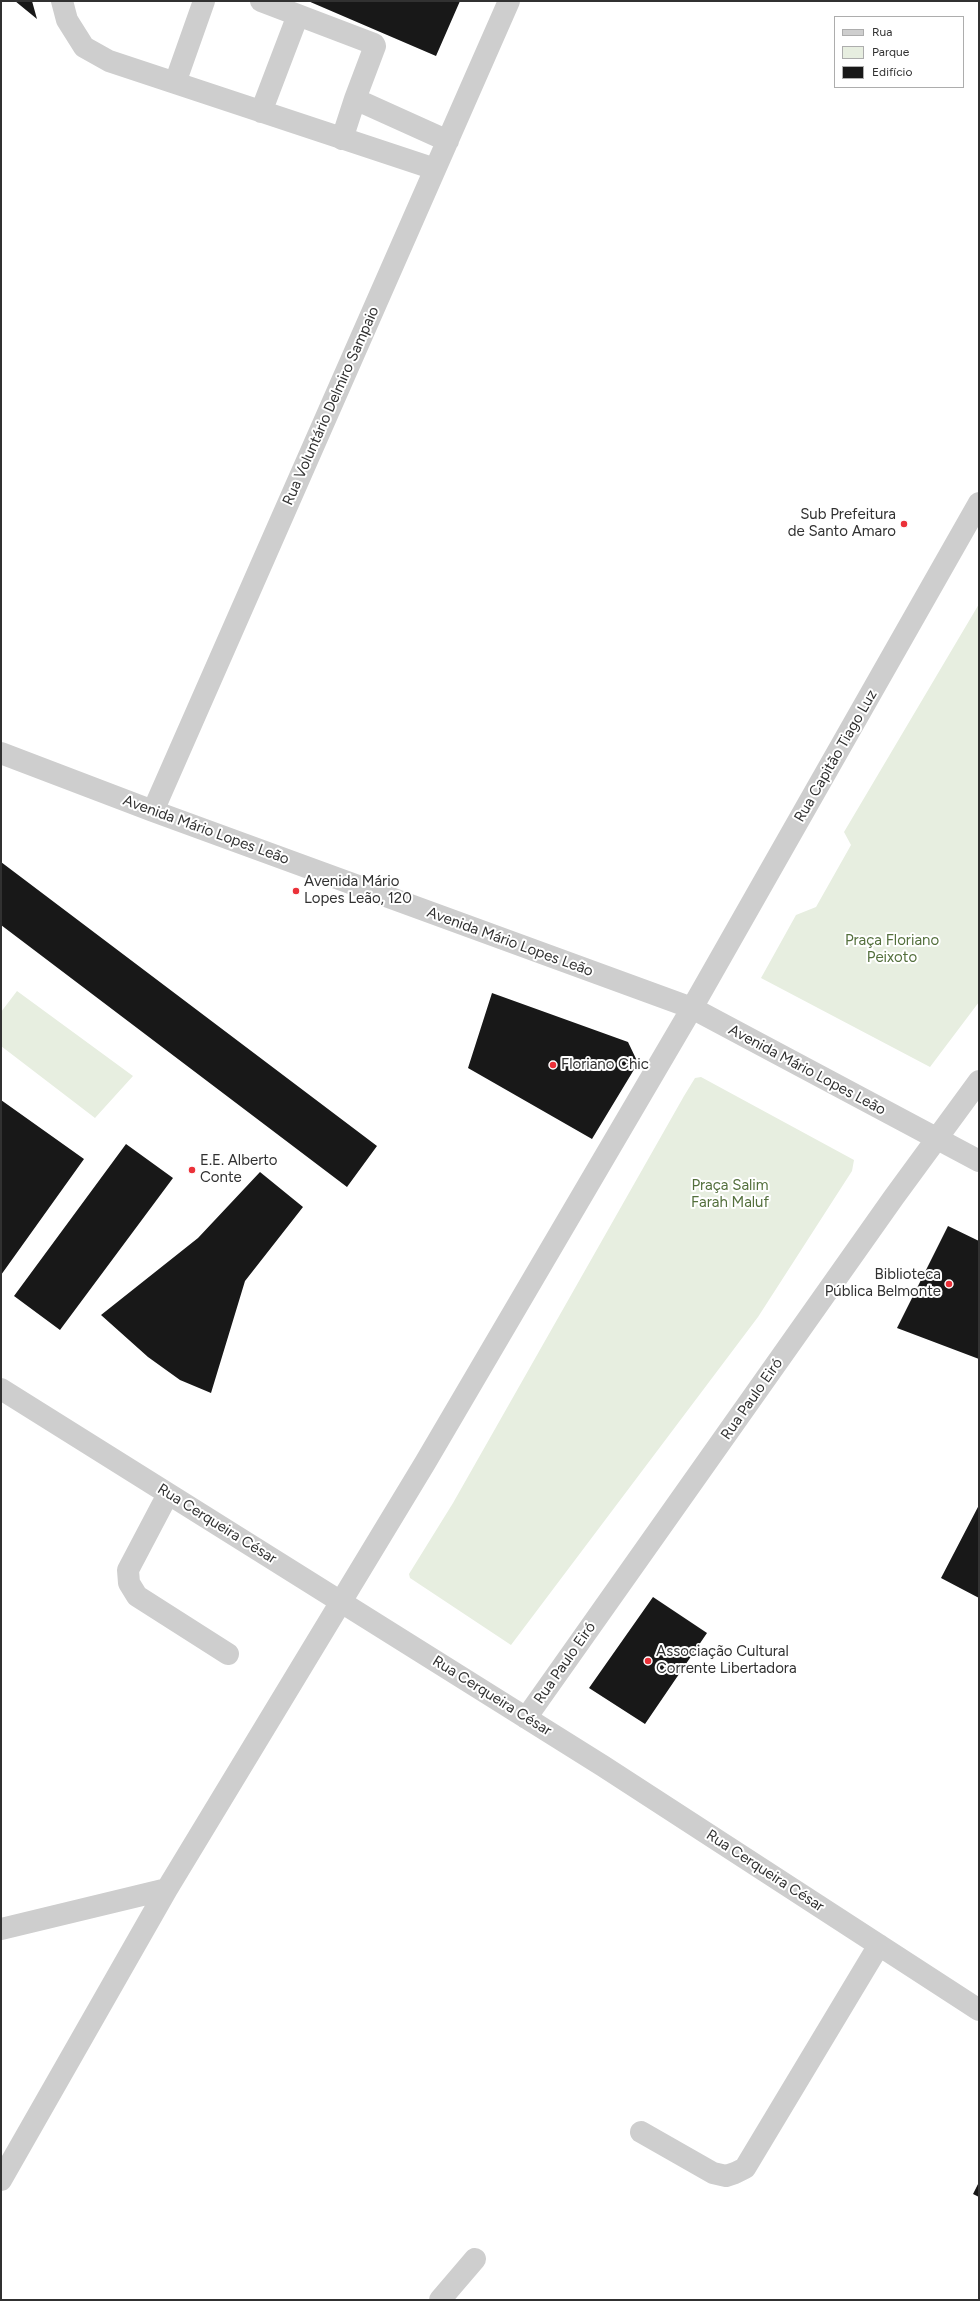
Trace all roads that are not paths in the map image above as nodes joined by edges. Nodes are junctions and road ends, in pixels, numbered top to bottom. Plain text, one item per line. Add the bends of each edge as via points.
1 (62, 1) edge
2 (204, 1) edge
3 (261, 1) edge
4 (509, 1) edge
5 (298, 15) junction
6 (175, 83) junction
7 (355, 99) junction
8 (261, 112) junction
9 (342, 139) junction
10 (448, 141) junction
11 (435, 169) junction
12 (979, 503) edge
13 (1, 753) edge
14 (154, 811) junction
15 (692, 1008) junction
16 (979, 1081) edge
17 (937, 1140) junction
18 (979, 1161) edge
19 (1, 1389) edge
20 (168, 1494) junction
21 (341, 1602) junction
22 (228, 1654) dead end
23 (526, 1718) junction
24 (167, 1888) junction
25 (1, 1929) edge
26 (878, 1945) junction
27 (979, 2010) edge
28 (641, 2132) dead end
29 (1, 2180) edge
30 (475, 2259) dead end
31 (440, 2300) edge

1 - 6 street via 67,20 84,47 109,61
2 - 6 street
3 - 5 street
4 - 10 street, Rua Voluntário Delmiro Sampaio
5 - 7 street via 374,44
5 - 8 street
6 - 8 street
7 - 9 street
7 - 10 street
8 - 9 street
9 - 11 street
10 - 11 street, Rua Voluntário Delmiro Sampaio
11 - 14 street, Rua Voluntário Delmiro Sampaio
12 - 15 street, Rua Capitão Tiago Luz
13 - 14 street, Avenida Mário Lopes Leão
14 - 15 street, Avenida Mário Lopes Leão
15 - 17 street, Avenida Mário Lopes Leão
15 - 21 street, Rua Capitão Tiago Luz
16 - 17 street, Rua Paulo Eiró
17 - 18 street, Avenida Mário Lopes Leão
17 - 23 street, Rua Paulo Eiró via 894,1197
19 - 20 street, Rua Cerqueira César
20 - 21 street, Rua Cerqueira César
20 - 22 street via 128,1570 129,1583 137,1596
21 - 23 street, Rua Cerqueira César
21 - 24 street, Rua Capitão Tiago Luz
23 - 26 street, Rua Cerqueira César
24 - 25 street
24 - 29 street, Rua Capitão Tiago Luz
26 - 27 street, Rua Cerqueira César
26 - 28 street via 744,2168 736,2174 726,2176 713,2173
30 - 31 street

